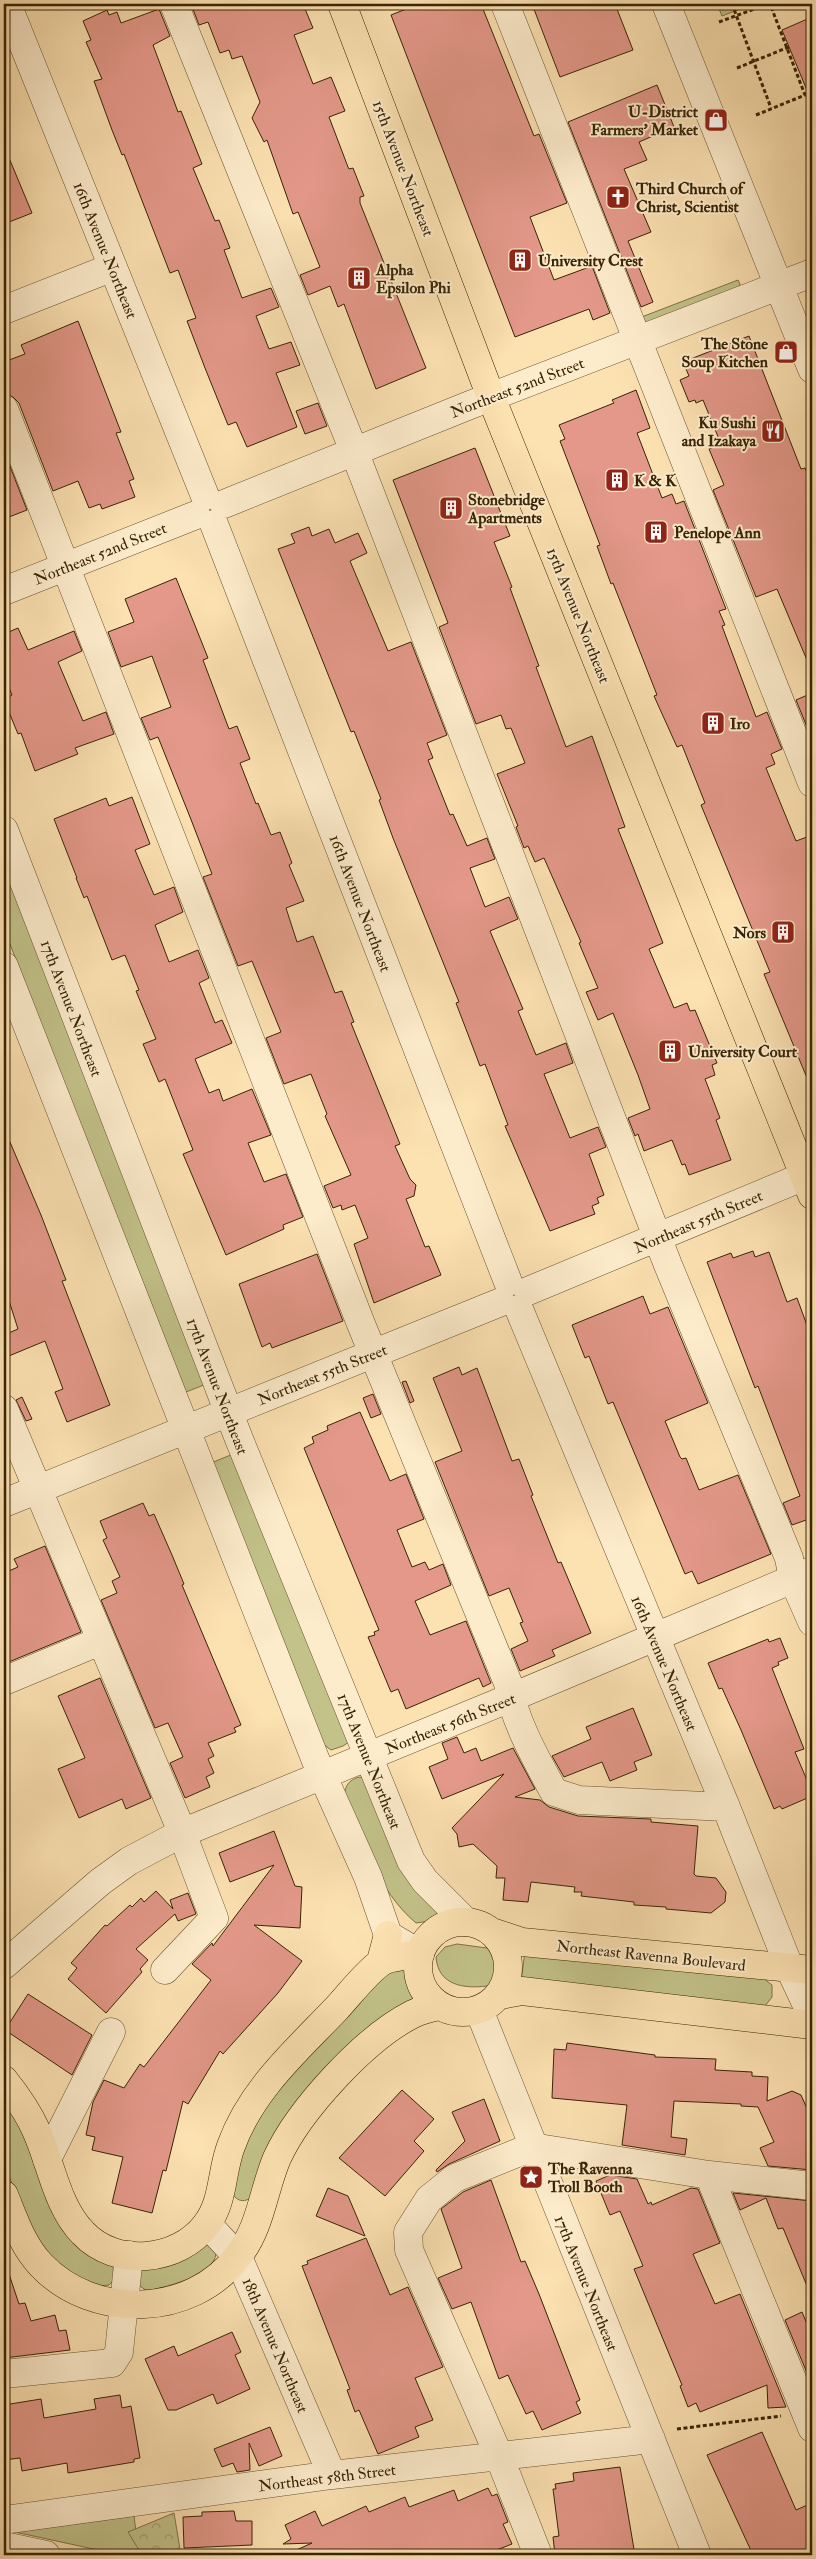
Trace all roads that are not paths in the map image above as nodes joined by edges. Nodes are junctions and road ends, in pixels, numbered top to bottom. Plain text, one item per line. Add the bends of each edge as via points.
1 (7, 4) edge
2 (174, 4) edge
3 (342, 4) edge
4 (506, 4) edge
5 (666, 4) edge
6 (113, 267) junction
7 (812, 273) edge
8 (779, 286) junction
9 (4, 310) edge
10 (638, 340) junction
11 (812, 369) edge
12 (491, 397) junction
13 (4, 409) edge
14 (354, 451) junction
15 (210, 510) junction
16 (65, 567) junction
17 (4, 591) edge
18 (812, 783) edge
19 (4, 830) edge
20 (4, 966) edge
21 (810, 1181) edge
22 (658, 1238) junction
23 (514, 1296) junction
24 (373, 1353) junction
25 (4, 1409) edge
26 (228, 1412) junction
27 (186, 1429) junction
28 (36, 1489) junction
29 (4, 1503) edge
30 (803, 1575) edge
31 (812, 1622) edge
32 (655, 1637) junction
33 (100, 1641) junction
34 (4, 1681) edge
35 (510, 1698) junction
36 (368, 1756) junction
37 (322, 1775) junction
38 (726, 1807) junction
39 (182, 1832) junction
40 (466, 1922) junction
41 (492, 1932) junction
42 (388, 1935) junction
43 (420, 1954) junction
44 (382, 1961) junction
45 (4, 1965) edge
46 (801, 1969) edge
47 (165, 1970) dead end
48 (490, 2002) junction
49 (438, 2006) junction
50 (812, 2016) edge
51 (812, 2025) edge
52 (111, 2032) dead end
53 (4, 2080) edge
54 (532, 2147) junction
55 (47, 2159) junction
56 (709, 2174) junction
57 (812, 2186) edge
58 (4, 2195) edge
59 (207, 2224) junction
60 (129, 2256) junction
61 (238, 2257) junction
62 (123, 2305) junction
63 (4, 2374) edge
64 (812, 2428) edge
65 (651, 2439) junction
66 (499, 2456) junction
67 (332, 2475) junction
68 (4, 2520) edge
69 (4, 2546) edge
70 (46, 2555) edge
71 (538, 2555) edge
72 (697, 2555) edge

1 - 6 street, 16th Avenue Northeast
2 - 14 street
3 - 12 main road, 15th Avenue Northeast
4 - 10 street
5 - 8 street
6 - 9 street
6 - 15 street, 16th Avenue Northeast
7 - 8 street, Northeast 52nd Street
8 - 10 street, Northeast 52nd Street
8 - 11 street
10 - 12 street, Northeast 52nd Street
10 - 18 street
12 - 14 street, Northeast 52nd Street
12 - 21 main road, 15th Avenue Northeast
13 - 16 street
14 - 15 street, Northeast 52nd Street
14 - 22 street
15 - 16 street, Northeast 52nd Street
15 - 23 street, 16th Avenue Northeast
16 - 17 street, Northeast 52nd Street
16 - 24 street
19 - 26 street, 17th Avenue Northeast
20 - 27 street
21 - 22 street, Northeast 55th Street
22 - 23 street, Northeast 55th Street
22 - 30 street via 789,1558
23 - 24 street, Northeast 55th Street
23 - 32 street, 16th Avenue Northeast
24 - 26 street, Northeast 55th Street
24 - 35 street via 508,1683
25 - 28 street
26 - 27 street, Northeast 55th Street
26 - 36 street, 17th Avenue Northeast
27 - 28 street, Northeast 55th Street
27 - 37 street
28 - 29 street, Northeast 55th Street
28 - 33 street
30 - 31 street
30 - 32 street, Northeast 56th Street
32 - 35 street, Northeast 56th Street
32 - 38 street, 16th Avenue Northeast
33 - 34 street
33 - 39 street
35 - 36 street, Northeast 56th Street
35 - 38 street via 536,1760 554,1792 579,1800
36 - 37 street, Northeast 56th Street
36 - 40 street, 17th Avenue Northeast via 411,1861 425,1881
37 - 39 street, Northeast 56th Street
37 - 42 street via 368,1877
38 - 46 street, 16th Avenue Northeast
39 - 45 street, Northeast 56th Street via 129,1861 100,1882
39 - 47 street via 214,1918
40 - 41 main road via 479,1924
40 - 43 main road via 441,1928 428,1940
41 - 46 main road, Northeast Ravenna Boulevard via 522,1942
41 - 48 main road via 503,1945 509,1964 506,1984
42 - 43 street
42 - 44 main road
43 - 44 main road
43 - 49 main road via 419,1977 423,1988
44 - 59 main road via 266,2083 247,2110 230,2147 223,2188
46 - 50 street, 16th Avenue Northeast
48 - 49 main road via 464,2013
48 - 51 main road via 522,1991
48 - 54 street, 17th Avenue Northeast
49 - 61 main road via 414,2013 389,2029 346,2067 296,2124 277,2160 255,2228
52 - 55 street
53 - 55 main road via 36,2129
54 - 56 street
54 - 65 street, 17th Avenue Northeast
54 - 66 street via 455,2178 429,2199 408,2232 409,2250
55 - 60 main road via 69,2216 83,2234 102,2247
56 - 57 street
56 - 64 street
58 - 62 main road via 22,2240 41,2265 65,2285 86,2295
59 - 60 main road via 191,2240 170,2252 148,2257
59 - 61 street, 18th Avenue Northeast
60 - 62 street
61 - 62 main road via 215,2279 187,2295 156,2304
61 - 67 street, 18th Avenue Northeast
62 - 63 street via 119,2352 112,2363
65 - 66 street, Northeast 58th Street
65 - 72 street, 17th Avenue Northeast
66 - 67 street, Northeast 58th Street
66 - 71 street
67 - 68 street, Northeast 58th Street
69 - 70 street

